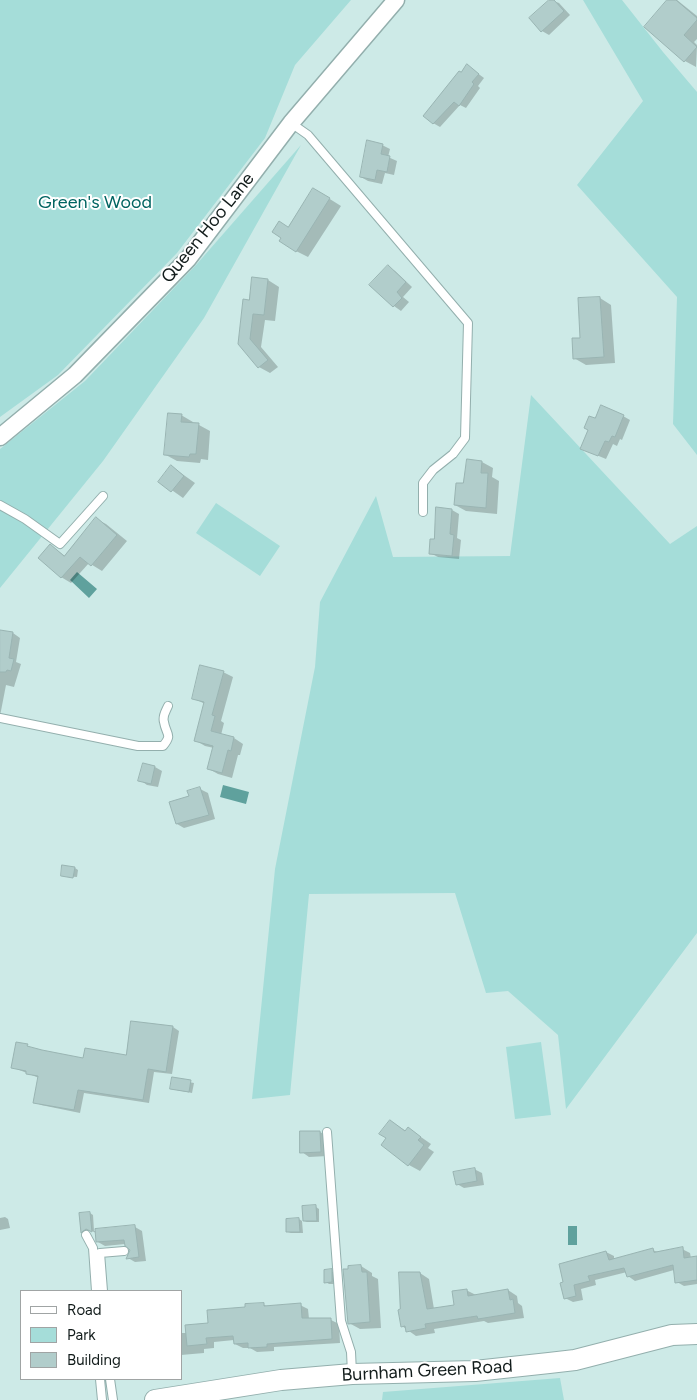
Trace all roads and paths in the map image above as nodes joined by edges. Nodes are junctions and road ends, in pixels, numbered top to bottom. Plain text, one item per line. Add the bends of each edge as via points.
1 (396, 0) edge
2 (291, 123) junction
3 (0, 437) edge
4 (103, 496) dead end
5 (0, 505) edge
6 (423, 512) dead end
7 (168, 706) dead end
8 (0, 718) edge
9 (327, 1132) dead end
10 (86, 1235) dead end
11 (124, 1251) dead end
12 (96, 1290) edge
13 (102, 1290) edge
14 (697, 1334) edge
15 (352, 1374) junction
16 (100, 1380) edge
17 (110, 1380) edge
18 (102, 1400) edge
19 (113, 1400) edge
20 (155, 1400) edge

1 - 2 street, Queen Hoo Lane
2 - 3 street, Queen Hoo Lane via 188,259 75,375
2 - 6 lane via 308,135 468,323 465,438 422,483
4 - 5 lane via 60,544
7 - 8 lane via 164,722 169,734 163,746 138,746
9 - 15 lane via 341,1321 351,1352
10 - 12 lane via 93,1248
11 - 13 lane via 100,1253
14 - 15 street, Burnham Green Road via 672,1335 574,1360 549,1363 475,1371
15 - 20 street, Burnham Green Road via 281,1380
16 - 18 lane
17 - 19 lane

